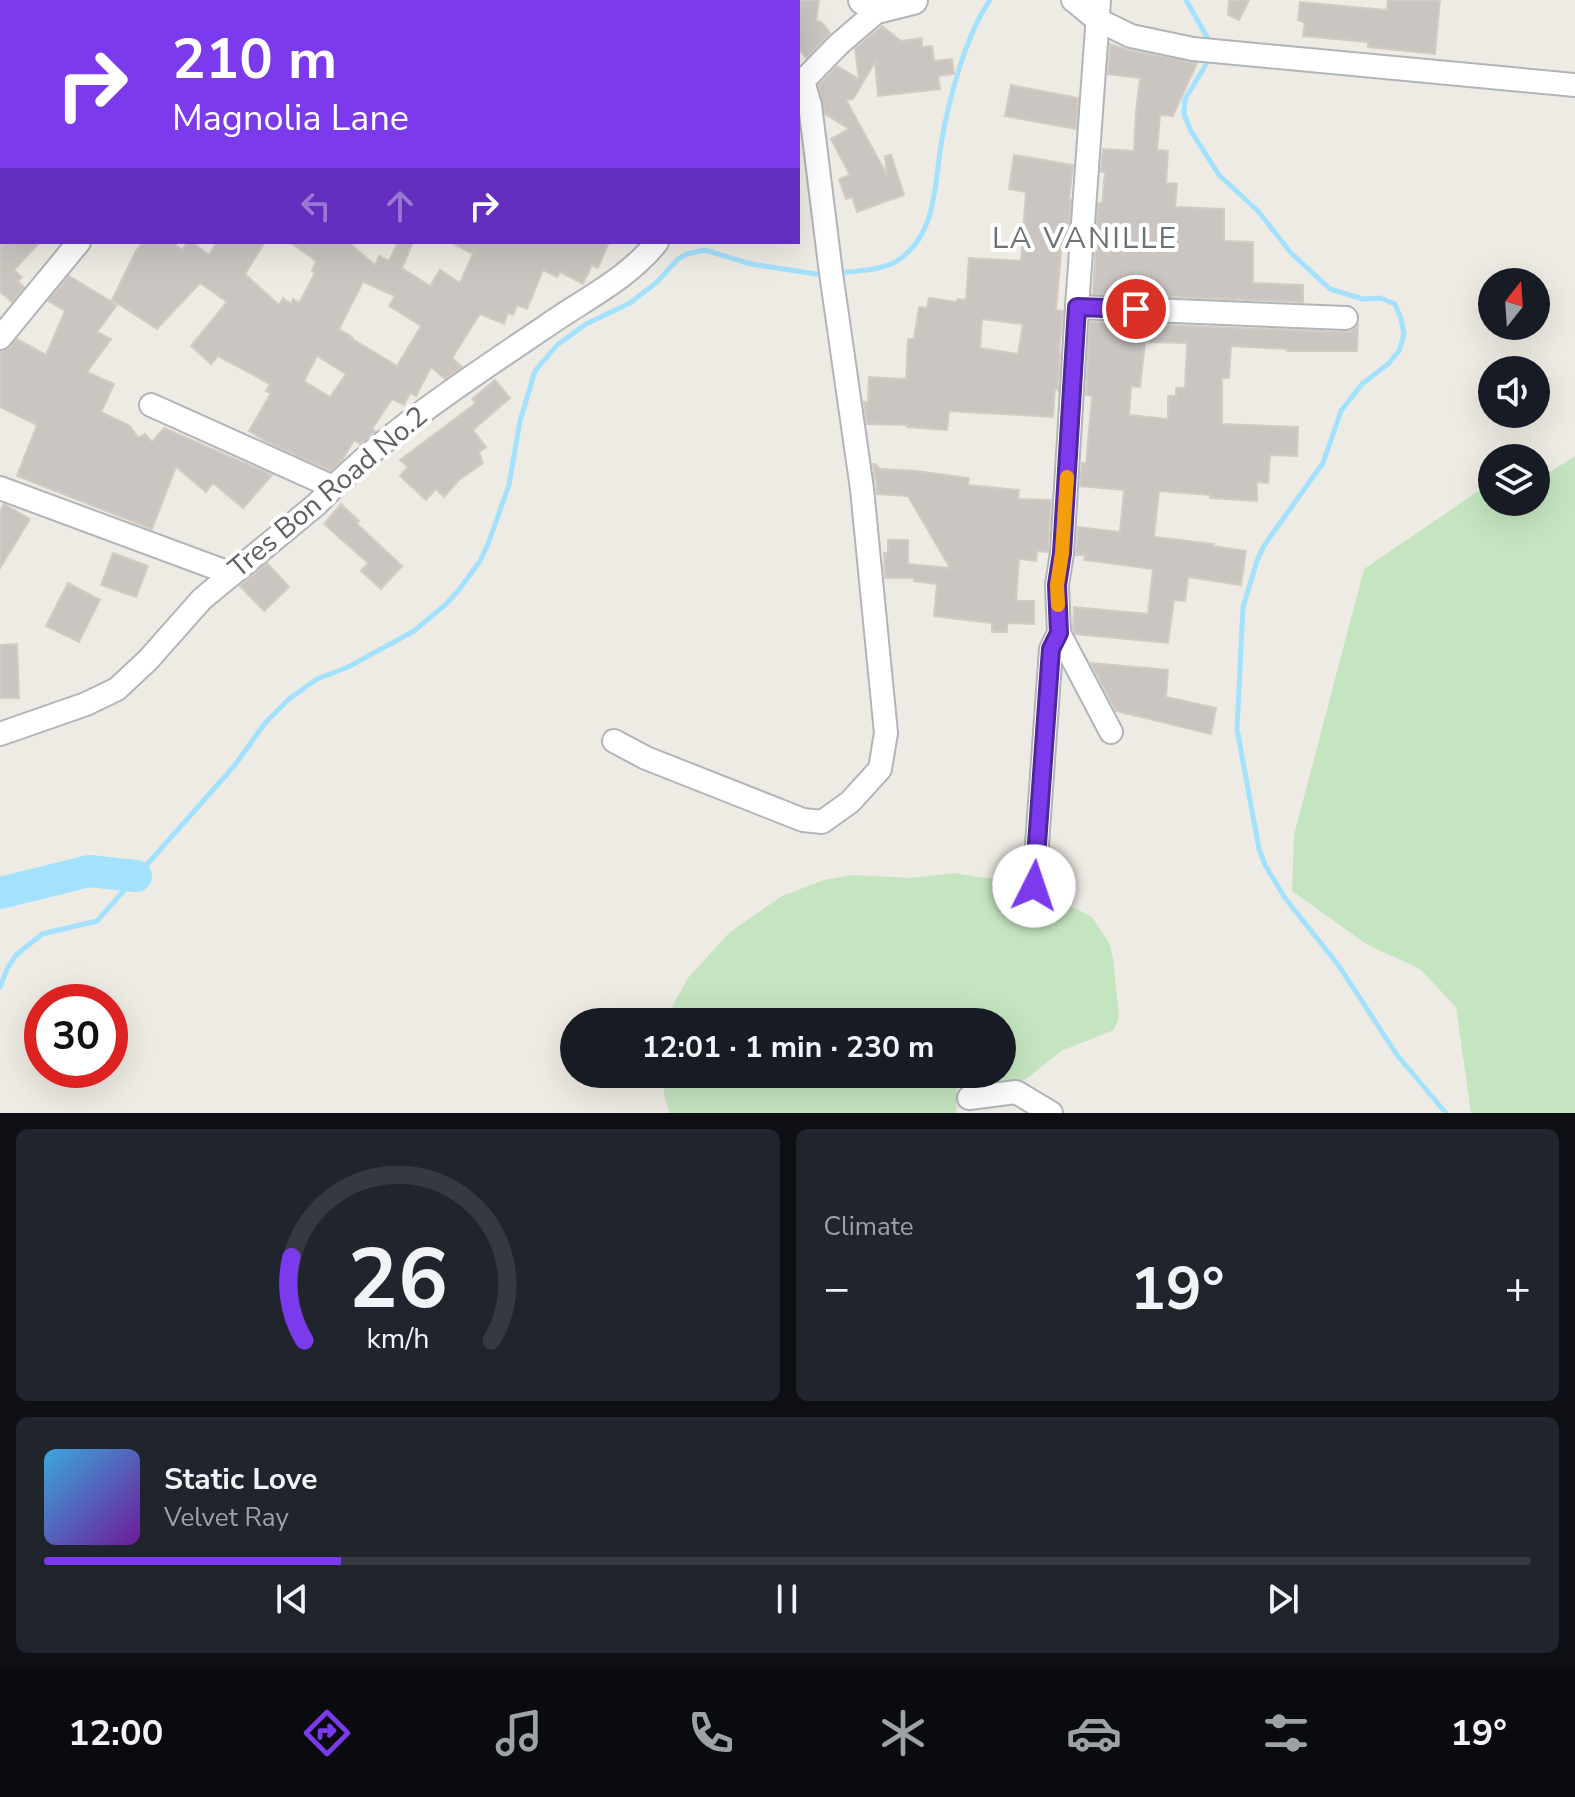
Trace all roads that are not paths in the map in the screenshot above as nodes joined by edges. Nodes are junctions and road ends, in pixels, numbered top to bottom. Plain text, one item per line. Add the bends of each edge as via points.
1 (913, 0) edge
2 (1073, 0) edge
3 (872, 4) edge
4 (1098, 10) edge
5 (801, 83) edge
6 (1575, 85) edge
7 (77, 244) edge
8 (655, 244) edge
9 (1077, 307) junction
10 (1346, 318) dead end
11 (0, 338) edge
12 (151, 405) dead end
13 (333, 487) junction
14 (0, 488) edge
15 (232, 574) junction
16 (1059, 633) junction
17 (1111, 732) dead end
18 (0, 734) edge
19 (614, 741) dead end
20 (1034, 886) dead end
21 (969, 1098) dead end
22 (1051, 1113) edge

1 - 3 street
2 - 4 street
3 - 5 street
4 - 6 street via 1131,36 1193,49
4 - 9 street
5 - 19 street via 810,105 862,489 886,733 880,769 850,802 822,822 803,820
7 - 11 street
8 - 13 street, Tres Bon Road No.2 via 600,292 409,421
9 - 10 street
9 - 16 street via 1057,585
12 - 13 street
13 - 15 street, Tres Bon Road No.2
14 - 15 street
15 - 18 street, Tres Bon Road No.2 via 117,689
16 - 17 street
16 - 20 street via 1051,649
21 - 22 street via 1016,1092

